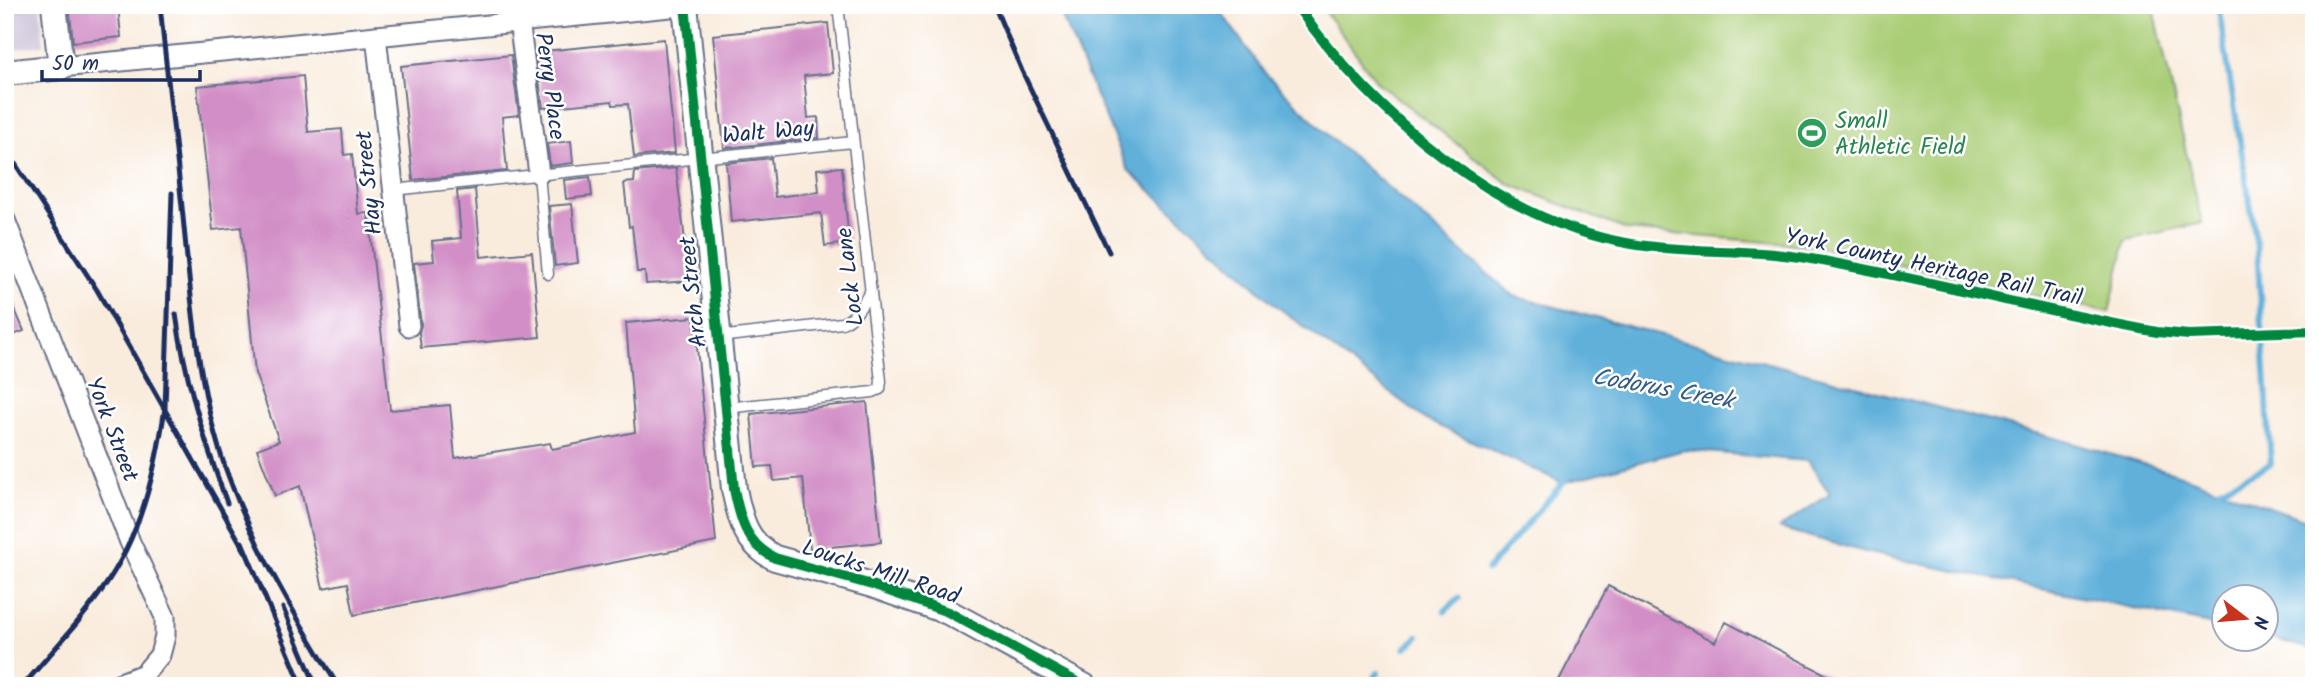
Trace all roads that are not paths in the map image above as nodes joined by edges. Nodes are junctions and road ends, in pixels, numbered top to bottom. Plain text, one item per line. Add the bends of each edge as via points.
1 (54, 5) edge
2 (691, 5) edge
3 (838, 5) edge
4 (685, 6) edge
5 (517, 14) edge
6 (376, 36) junction
7 (61, 67) junction
8 (5, 73) edge
9 (853, 142) junction
10 (699, 156) junction
11 (538, 174) junction
12 (393, 190) junction
13 (5, 220) edge
14 (548, 274) dead end
15 (870, 292) junction
16 (409, 326) dead end
17 (718, 337) junction
18 (726, 408) junction
19 (775, 558) joint
20 (113, 686) edge
21 (1084, 686) edge

1 - 7 street
2 - 4 street
3 - 9 lane, Lock Lane
4 - 5 street
4 - 10 street, Arch Street
5 - 6 street
5 - 11 street, Perry Place
6 - 7 street
6 - 12 street, Hay Street
7 - 8 street
9 - 10 lane, Walt Way
9 - 15 lane, Lock Lane
10 - 11 lane, Walt Way
10 - 17 street, Arch Street
11 - 12 lane, Walt Way
11 - 14 lane
12 - 16 street, Hay Street
13 - 20 street, York Street via 130,542 165,617 160,655 144,674
15 - 17 lane via 856,313 842,323
15 - 18 lane, Lock Lane via 880,389
17 - 18 street, Arch Street
18 - 19 street, Arch Street via 740,520 751,541
19 - 21 street, Loucks Mill Road via 948,612

